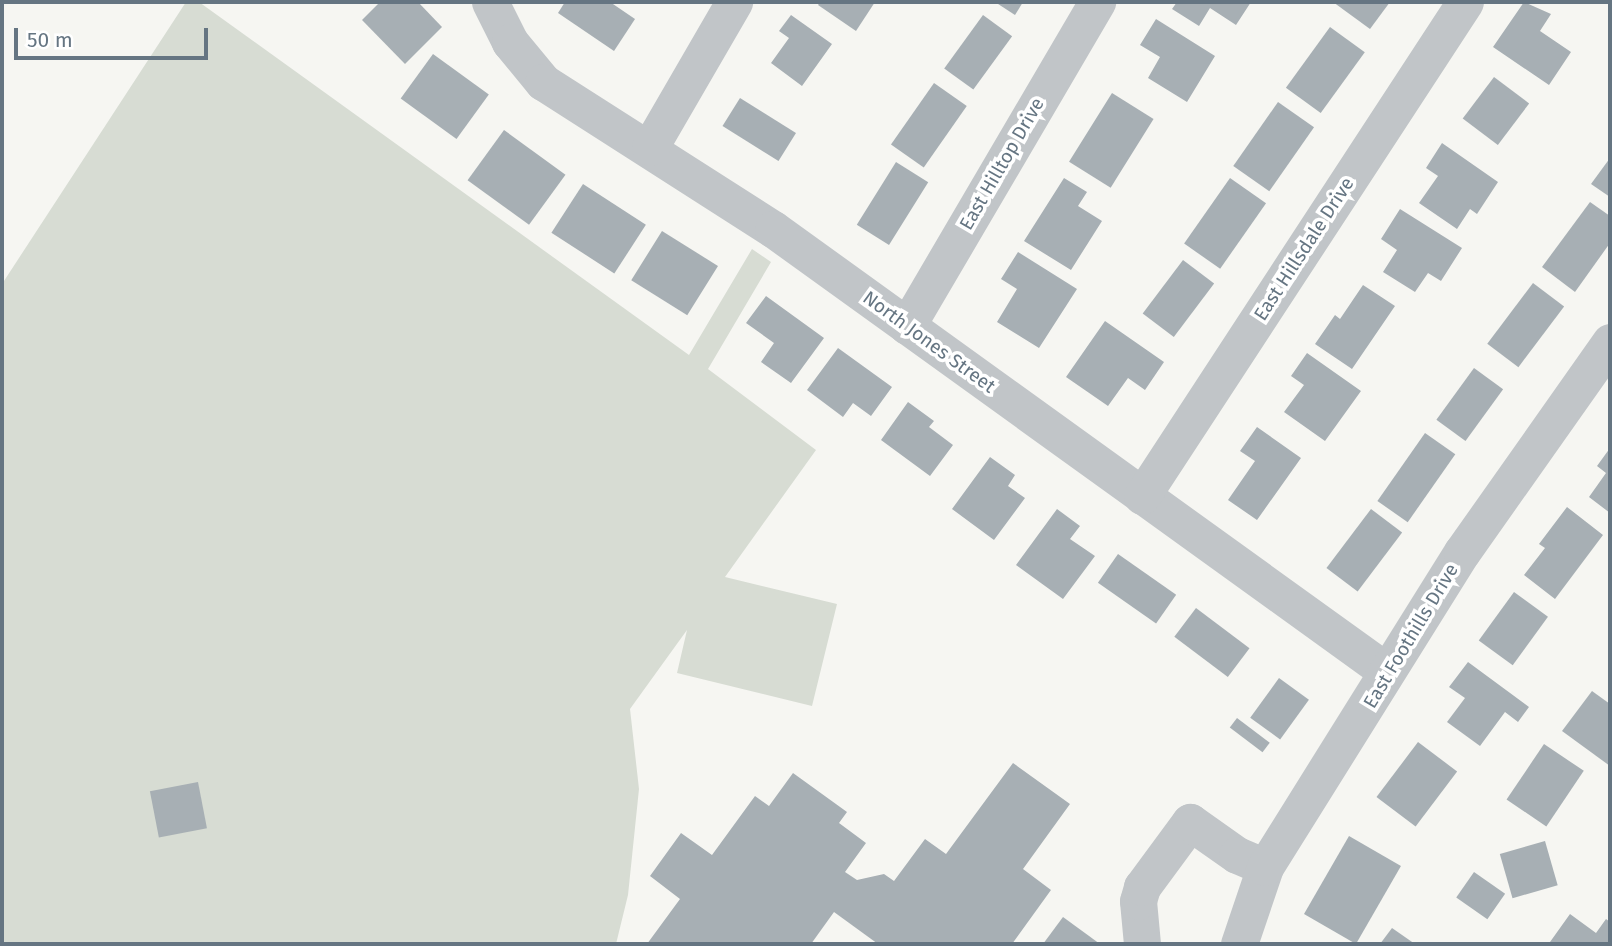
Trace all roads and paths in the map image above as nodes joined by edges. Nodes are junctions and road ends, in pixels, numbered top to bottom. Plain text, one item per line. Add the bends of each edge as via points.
1 (490, 2) edge
2 (734, 2) edge
3 (1097, 2) edge
4 (1465, 2) edge
5 (650, 147) junction
6 (907, 326) junction
7 (1610, 342) edge
8 (1143, 496) junction
9 (1386, 671) junction
10 (1265, 867) junction
11 (1142, 944) edge
12 (1239, 944) edge

1 - 5 street, North Jones Street via 510,43 543,82 580,110
2 - 5 street
3 - 6 street, East Hilltop Drive
4 - 8 street, East Hillsdale Drive
5 - 6 street, North Jones Street
6 - 8 street, North Jones Street
7 - 9 street, East Foothills Drive via 1508,483
8 - 9 street, North Jones Street
9 - 10 street, East Foothills Drive
10 - 11 street via 1237,855 1190,822 1142,887 1138,901
10 - 12 street, East Foothills Drive

